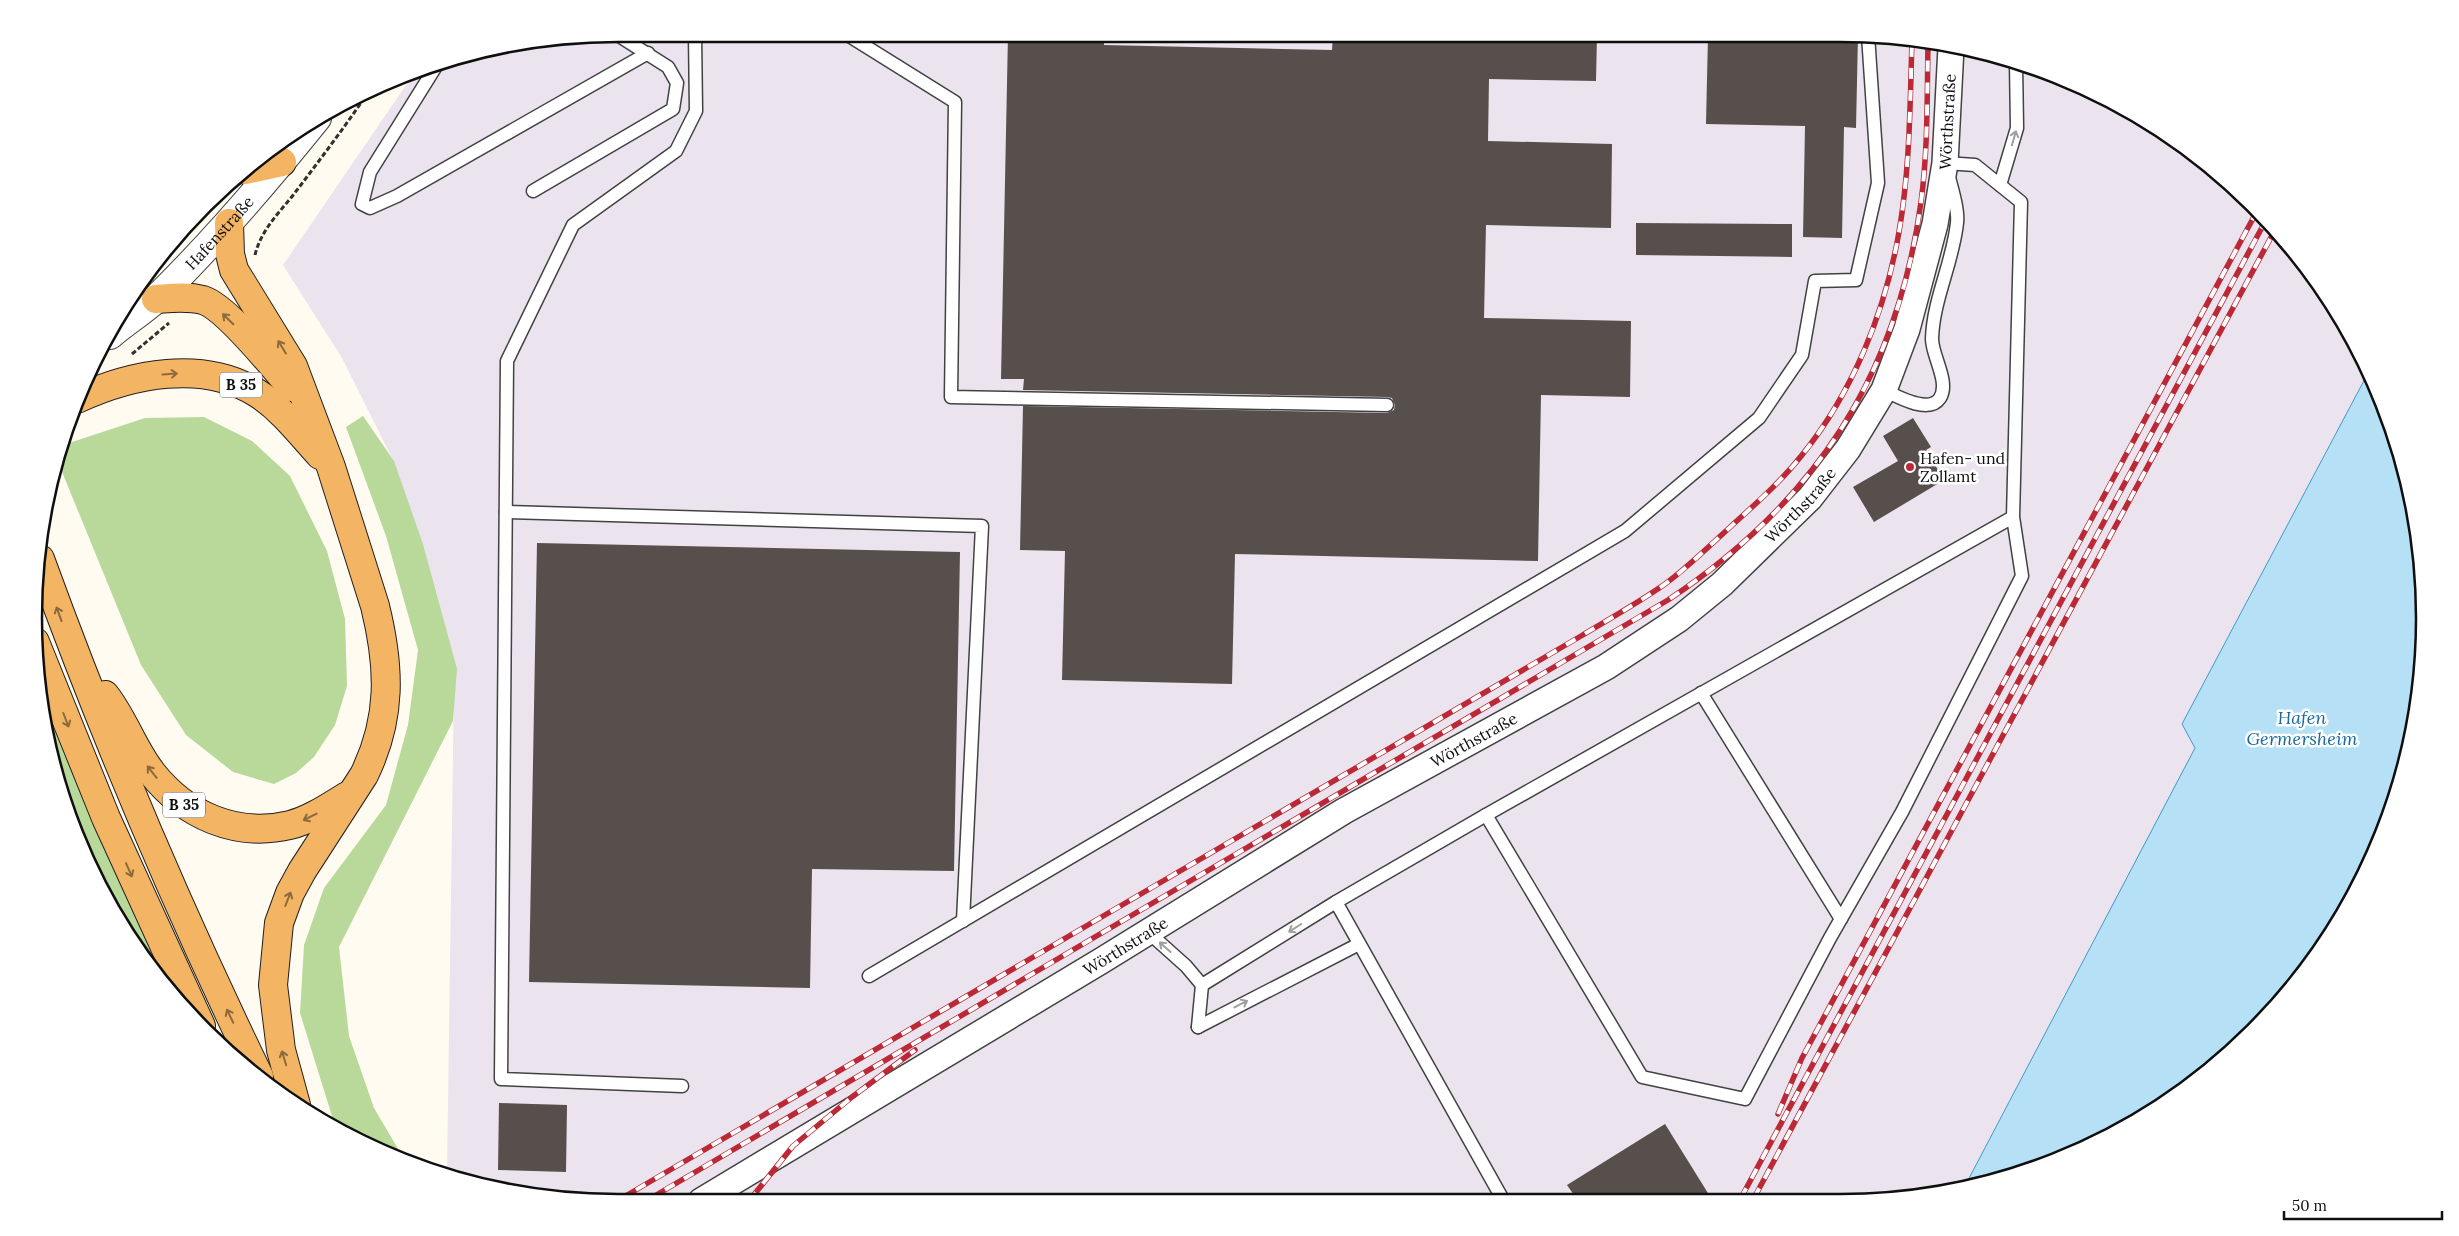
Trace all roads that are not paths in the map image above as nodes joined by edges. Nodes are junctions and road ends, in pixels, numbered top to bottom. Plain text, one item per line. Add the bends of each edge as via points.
1 (630, 42) edge
2 (695, 42) edge
3 (859, 42) edge
4 (1869, 43) edge
5 (648, 52) junction
6 (1951, 54) edge
7 (2016, 70) edge
8 (431, 74) edge
9 (302, 136) edge
10 (282, 162) junction
11 (1945, 163) junction
12 (261, 167) edge
13 (2000, 185) junction
14 (533, 191) dead end
15 (229, 223) junction
16 (156, 298) junction
17 (123, 324) edge
18 (1884, 390) junction
19 (87, 395) edge
20 (1387, 405) dead end
21 (308, 407) junction
22 (331, 467) junction
23 (506, 512) junction
24 (2013, 517) junction
25 (45, 572) edge
26 (76, 659) junction
27 (45, 666) edge
28 (1701, 693) junction
29 (352, 792) junction
30 (1486, 815) junction
31 (1336, 902) junction
32 (1841, 919) junction
33 (963, 921) junction
34 (1148, 932) junction
35 (1359, 944) junction
36 (868, 976) dead end
37 (1202, 985) junction
38 (190, 1003) edge
39 (253, 1062) edge
40 (682, 1086) dead end
41 (293, 1093) edge
42 (714, 1194) edge
43 (1500, 1194) edge

1 - 5 lane
2 - 23 lane via 696,111 676,151 574,225 507,361
3 - 20 lane via 955,102 951,396
4 - 33 lane via 1878,183 1856,280 1815,282 1802,355 1759,418 1625,531
5 - 8 lane via 397,196 370,208 362,204 370,172
5 - 14 lane via 668,67 677,83 672,109
6 - 11 street, Wörthstraße
13 -> 7 lane via 2017,128
9 - 10 street, Hafenstraße
10 - 12 highway
10 - 15 street, Hafenstraße
11 - 13 lane via 1975,165
11 - 18 street, Wörthstraße via 1923,275
11 - 18 lane via 1958,221 1932,325 1932,348 1943,387 1940,399 1932,404 1922,404
13 - 24 lane via 2021,202
15 - 16 street, Hafenstraße
21 -> 15 highway, B 35 via 293,366 234,270
16 - 17 street, Hafenstraße
21 -> 16 highway, B 35 via 261,352 219,310 204,301 186,297
18 - 34 street, Wörthstraße via 1848,449 1810,498 1722,584 1679,619 1606,667 1344,811
19 -> 22 highway, B 35 via 157,375 190,373 236,382 275,407
21 - 22 highway, B 35
22 - 29 highway, B 35 via 375,606 387,674 380,737 364,775
23 - 33 lane via 982,526
23 - 40 lane via 501,1079
24 - 28 lane
24 - 32 lane via 2022,576 1902,812
26 -> 25 highway, B 35
29 -> 26 highway, B 35 via 290,825 247,829 210,820 170,794 152,773 114,706
39 -> 26 highway, B 35 via 166,877
27 -> 38 highway via 106,818
28 - 30 lane
28 - 32 lane
41 -> 29 highway, B 35 via 281,1050 272,986 279,923 290,894
30 - 31 lane
30 - 32 lane via 1642,1077 1745,1099
31 - 35 lane
31 -> 37 lane
33 - 36 lane
37 -> 34 lane
34 - 42 street, Wörthstraße
37 -> 35 lane via 1198,1027
35 - 43 lane

